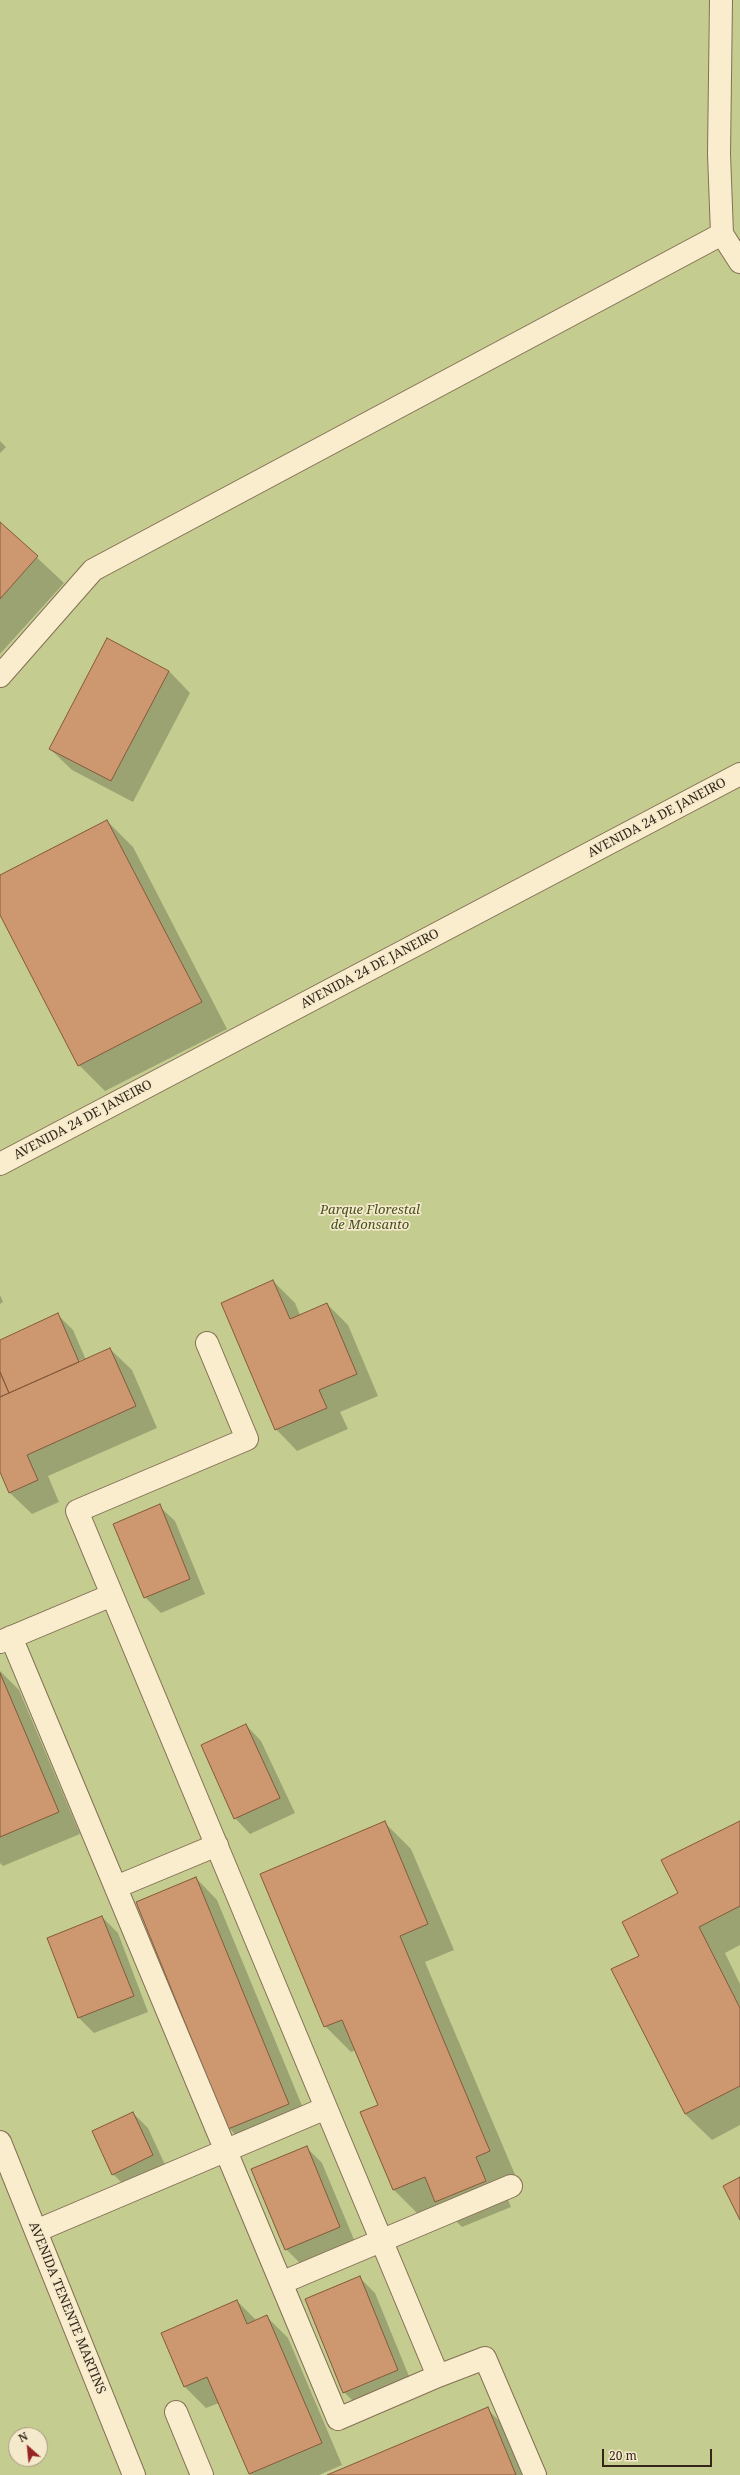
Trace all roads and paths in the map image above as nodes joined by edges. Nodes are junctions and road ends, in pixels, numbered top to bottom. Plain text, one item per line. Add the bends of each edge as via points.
1 (721, 0) edge
2 (722, 234) junction
3 (740, 262) edge
4 (0, 676) edge
5 (740, 774) edge
6 (0, 1164) edge
7 (207, 1343) dead end
8 (112, 1595) junction
9 (6, 1640) edge
10 (216, 1845) junction
11 (116, 1887) junction
12 (326, 2108) junction
13 (0, 2142) edge
14 (226, 2150) junction
15 (511, 2186) dead end
16 (36, 2231) junction
17 (381, 2240) junction
18 (281, 2283) junction
19 (438, 2376) junction
20 (176, 2412) dead end
21 (134, 2475) edge
22 (202, 2475) edge
23 (535, 2475) edge

1 - 2 street via 719,154
2 - 3 street
2 - 4 street via 93,570
5 - 6 street, AVENIDA 24 DE JANEIRO
7 - 8 street via 247,1439 77,1511
8 - 9 street
8 - 10 street
9 - 11 street
10 - 11 street
10 - 12 street
11 - 14 street
12 - 14 street
12 - 17 street
13 - 16 street, AVENIDA TENENTE MARTINS
14 - 16 street
14 - 18 street
15 - 17 street
16 - 21 street, AVENIDA TENENTE MARTINS
17 - 18 street
17 - 19 street
18 - 19 street via 338,2419
19 - 23 street via 485,2358
20 - 22 street

